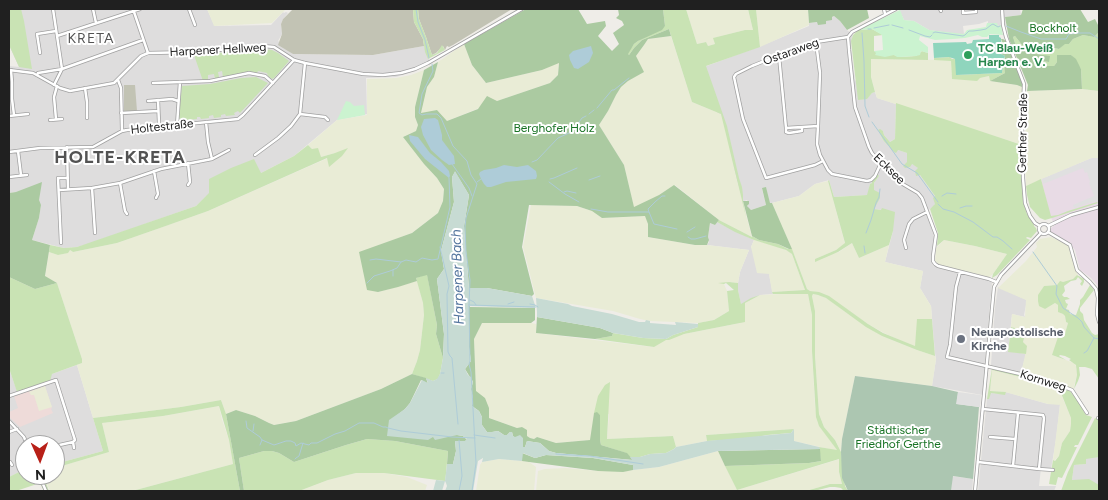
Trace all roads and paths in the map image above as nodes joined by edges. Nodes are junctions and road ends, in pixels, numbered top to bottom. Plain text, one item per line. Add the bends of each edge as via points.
1 (53, 9) edge
2 (93, 9) edge
3 (140, 9) edge
4 (189, 9) edge
5 (522, 9) edge
6 (884, 9) edge
7 (896, 9) edge
8 (963, 9) edge
9 (976, 9) edge
10 (1002, 9) edge
11 (133, 10) edge
12 (885, 14) junction
13 (96, 23) junction
14 (195, 25) dead end
15 (56, 31) junction
16 (849, 35) junction
17 (57, 36) junction
18 (143, 40) junction
19 (816, 42) junction
20 (40, 53) dead end
21 (148, 53) junction
22 (779, 56) junction
23 (294, 60) junction
24 (305, 63) junction
25 (62, 69) junction
26 (10, 70) edge
27 (37, 75) junction
28 (118, 80) junction
29 (180, 82) junction
30 (153, 83) dead end
31 (274, 83) junction
32 (56, 85) junction
33 (85, 88) junction
34 (158, 100) junction
35 (148, 101) dead end
36 (178, 102) junction
37 (158, 111) junction
38 (121, 113) junction
39 (28, 114) dead end
40 (300, 114) junction
41 (14, 115) junction
42 (9, 116) edge
43 (87, 118) dead end
44 (62, 119) dead end
45 (50, 120) dead end
46 (56, 120) junction
47 (328, 120) dead end
48 (206, 122) junction
49 (159, 123) dead end
50 (177, 125) junction
51 (818, 126) junction
52 (122, 131) junction
53 (67, 147) junction
54 (229, 150) dead end
55 (18, 151) junction
56 (9, 152) edge
57 (256, 155) dead end
58 (212, 159) junction
59 (823, 162) junction
60 (188, 163) junction
61 (881, 164) junction
62 (154, 171) junction
63 (21, 175) junction
64 (27, 175) dead end
65 (9, 177) edge
66 (68, 178) junction
67 (120, 182) junction
68 (188, 185) dead end
69 (92, 188) junction
70 (68, 189) junction
71 (59, 190) junction
72 (156, 198) dead end
73 (1099, 207) edge
74 (927, 212) junction
75 (127, 214) dead end
76 (1040, 226) junction
77 (1048, 226) junction
78 (1048, 232) junction
79 (95, 233) dead end
80 (1041, 233) junction
81 (61, 243) dead end
82 (906, 248) dead end
83 (960, 272) junction
84 (996, 282) junction
85 (1099, 322) edge
86 (987, 366) junction
87 (9, 396) edge
88 (983, 409) junction
89 (1018, 412) junction
90 (1087, 413) dead end
91 (9, 421) edge
92 (17, 429) junction
93 (9, 432) edge
94 (22, 435) edge
95 (990, 437) dead end
96 (1015, 439) junction
97 (73, 442) junction
98 (65, 444) edge
99 (74, 448) dead end
100 (9, 462) edge
101 (978, 462) junction
102 (12, 465) dead end
103 (1013, 466) junction
104 (1039, 469) junction
105 (1053, 470) dead end
106 (975, 491) edge

1 - 15 street
2 - 13 street
3 - 11 street
4 - 14 street
5 - 24 street, Harpener Hellweg via 428,63 401,73 367,75
6 - 12 street
7 - 12 street
8 - 9 street via 963,13 976,12
10 - 76 street, Gerther Straße via 1004,32 1024,84 1025,203 1030,216
11 - 13 street
11 - 18 street
12 - 16 street
13 - 17 street
15 - 17 street
15 - 20 street via 36,34
16 - 19 street, Ostaraweg
16 - 61 street, Ecksee via 857,113 872,152
17 - 25 street
18 - 21 street
18 - 25 street
19 - 22 street, Ostaraweg
19 - 51 street via 820,73
21 - 23 street, Harpener Hellweg via 264,46 274,47
21 - 28 street
22 - 51 street via 786,128
22 - 59 street, Ostaraweg via 736,74 734,80 743,119 766,178
23 - 24 street, Harpener Hellweg
23 - 31 street, Holtestraße
24 - 40 street
25 - 27 street
25 - 32 street
26 - 27 street
26 - 41 street
27 - 32 street
28 - 33 street
28 - 38 street
29 - 30 street
29 - 31 street via 249,74 264,76
29 - 36 street
31 - 48 street, Holtestraße via 240,118
32 - 33 street via 70,91
32 - 46 street
33 - 43 street
34 - 35 street
34 - 36 street
34 - 37 street
36 - 50 street
37 - 38 street
37 - 49 street
38 - 52 street
39 - 41 street
40 - 47 street
40 - 57 street via 291,126
41 - 42 street
44 - 46 street
45 - 46 street
48 - 50 street, Holtestraße
48 - 58 street
50 - 52 street, Holtestraße
51 - 59 street
52 - 53 street, Holtestraße via 96,146
53 - 55 street, Holtestraße
53 - 66 street
54 - 58 street
55 - 56 street, Holtestraße
55 - 63 street
58 - 60 street
59 - 61 street via 832,174 867,181 875,176
60 - 62 street
60 - 68 street
61 - 74 street, Ecksee via 899,182 920,195
62 - 67 street
62 - 72 street
63 - 64 street
63 - 65 street
66 - 70 street
66 - 71 street via 58,178
67 - 69 street
67 - 75 street
69 - 70 street
69 - 79 street
70 - 71 street
71 - 81 street
73 - 77 street
74 - 82 street via 909,224 904,240
74 - 83 street, Ecksee via 936,235 933,261 938,266
76 - 77 street
76 - 80 street
77 - 78 street
78 - 80 street
78 - 85 street via 1070,245 1077,270 1096,290
80 - 84 street
83 - 84 street, Ecksee
83 - 86 street, Kornweg via 947,358
84 - 86 street
86 - 88 street
86 - 90 street, Kornweg via 1072,390
87 - 97 street via 56,380
88 - 89 street
88 - 101 street
89 - 96 street
89 - 104 street via 1044,416
91 - 92 street
92 - 93 street
92 - 94 street
95 - 96 street
96 - 103 street
97 - 98 street
97 - 99 street
100 - 102 street
101 - 103 street
101 - 106 street
103 - 104 street
104 - 105 street

